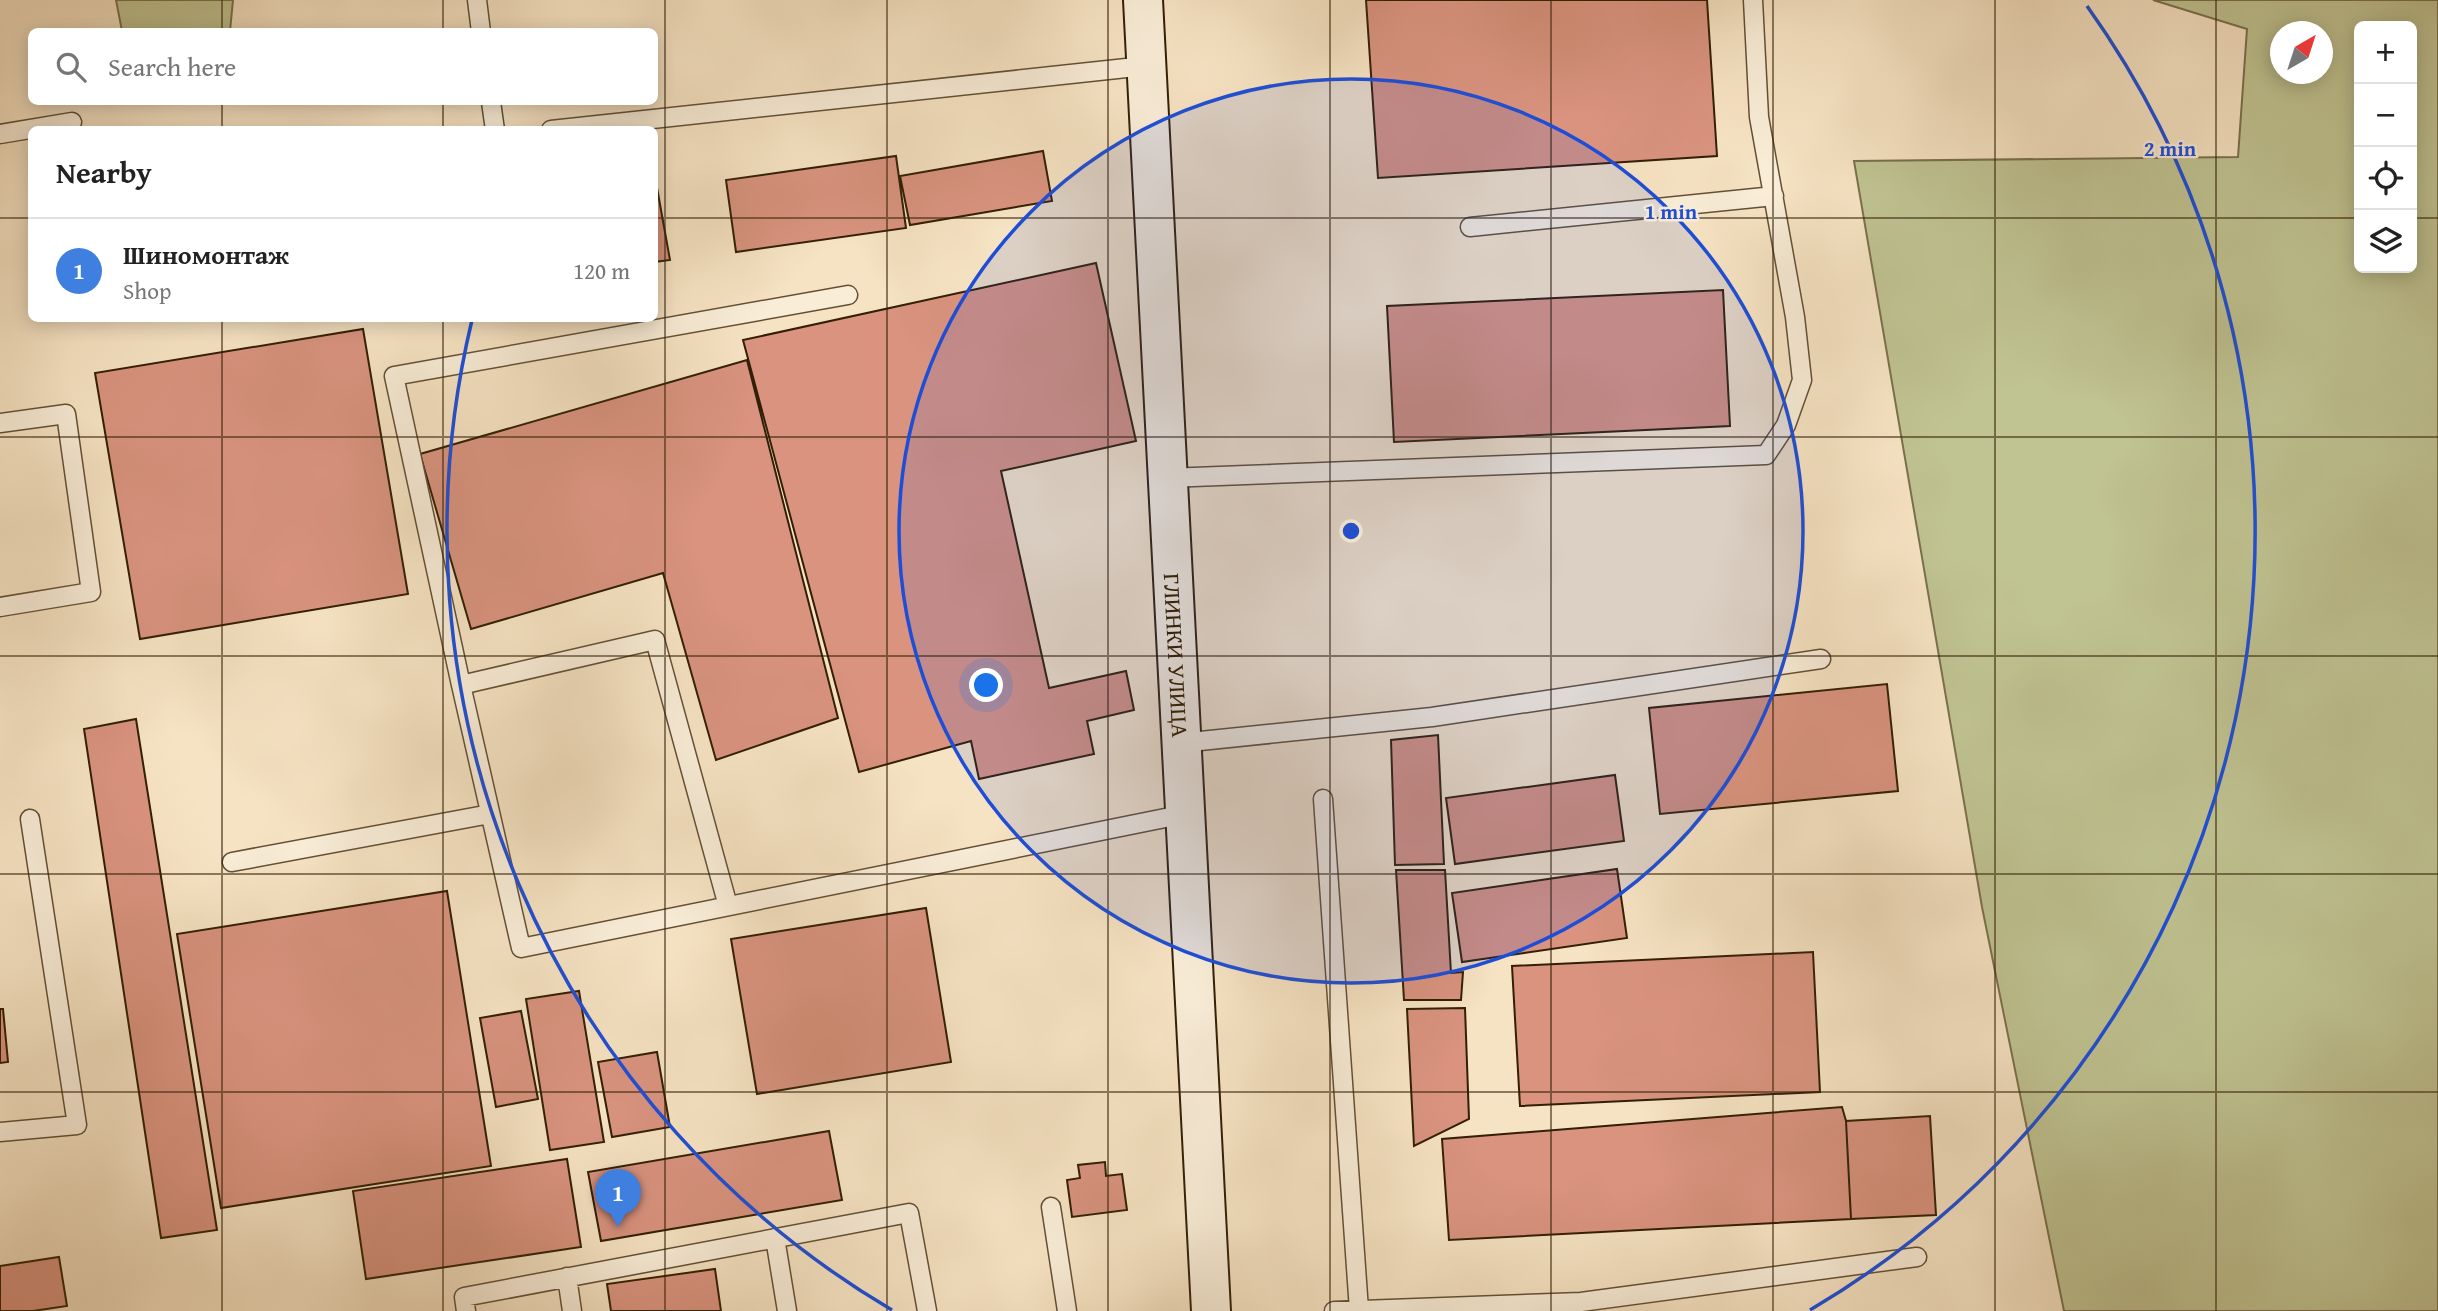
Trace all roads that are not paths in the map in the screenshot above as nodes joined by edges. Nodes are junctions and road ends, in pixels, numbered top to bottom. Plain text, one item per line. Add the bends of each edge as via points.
1 (477, 0) edge
2 (1143, 0) edge
3 (1753, 0) edge
4 (480, 28) edge
5 (1145, 66) junction
6 (491, 105) edge
7 (72, 122) dead end
8 (48, 126) edge
9 (494, 126) edge
10 (588, 126) edge
11 (28, 129) edge
12 (0, 134) edge
13 (1774, 196) junction
14 (1470, 227) dead end
15 (848, 295) dead end
16 (0, 424) edge
17 (1167, 478) junction
18 (0, 607) edge
19 (1821, 659) dead end
20 (461, 685) junction
21 (1181, 743) junction
22 (1323, 799) dead end
23 (490, 814) junction
24 (1185, 814) junction
25 (30, 819) dead end
26 (232, 863) dead end
27 (728, 906) junction
28 (0, 1132) edge
29 (1051, 1206) dead end
30 (775, 1238) junction
31 (1917, 1257) dead end
32 (567, 1277) junction
33 (1359, 1310) edge
34 (466, 1311) edge
35 (572, 1311) edge
36 (787, 1311) edge
37 (927, 1311) edge
38 (1067, 1311) edge
39 (1211, 1311) edge
40 (1334, 1311) edge

1 - 4 lane
2 - 5 main road, ГЛИНКИ УЛИЦА
3 - 13 lane via 1759,117
5 - 10 lane
5 - 17 main road, ГЛИНКИ УЛИЦА
6 - 9 lane
7 - 8 lane
11 - 12 lane
13 - 14 lane
13 - 17 lane via 1796,317 1802,380 1786,425 1766,455
15 - 20 lane via 394,376
16 - 18 lane via 66,414 91,592
17 - 21 main road, ГЛИНКИ УЛИЦА
19 - 21 lane via 1432,717
20 - 23 lane
20 - 27 lane via 654,640
21 - 24 main road, ГЛИНКИ УЛИЦА
22 - 33 lane
23 - 26 lane
23 - 27 lane via 521,948
24 - 27 lane
24 - 39 main road, ГЛИНКИ УЛИЦА
25 - 28 lane via 77,1125
29 - 38 lane
30 - 32 lane
30 - 36 lane
30 - 37 lane via 909,1213
31 - 33 lane via 1581,1301
32 - 34 lane via 464,1297
32 - 35 lane
33 - 40 lane

